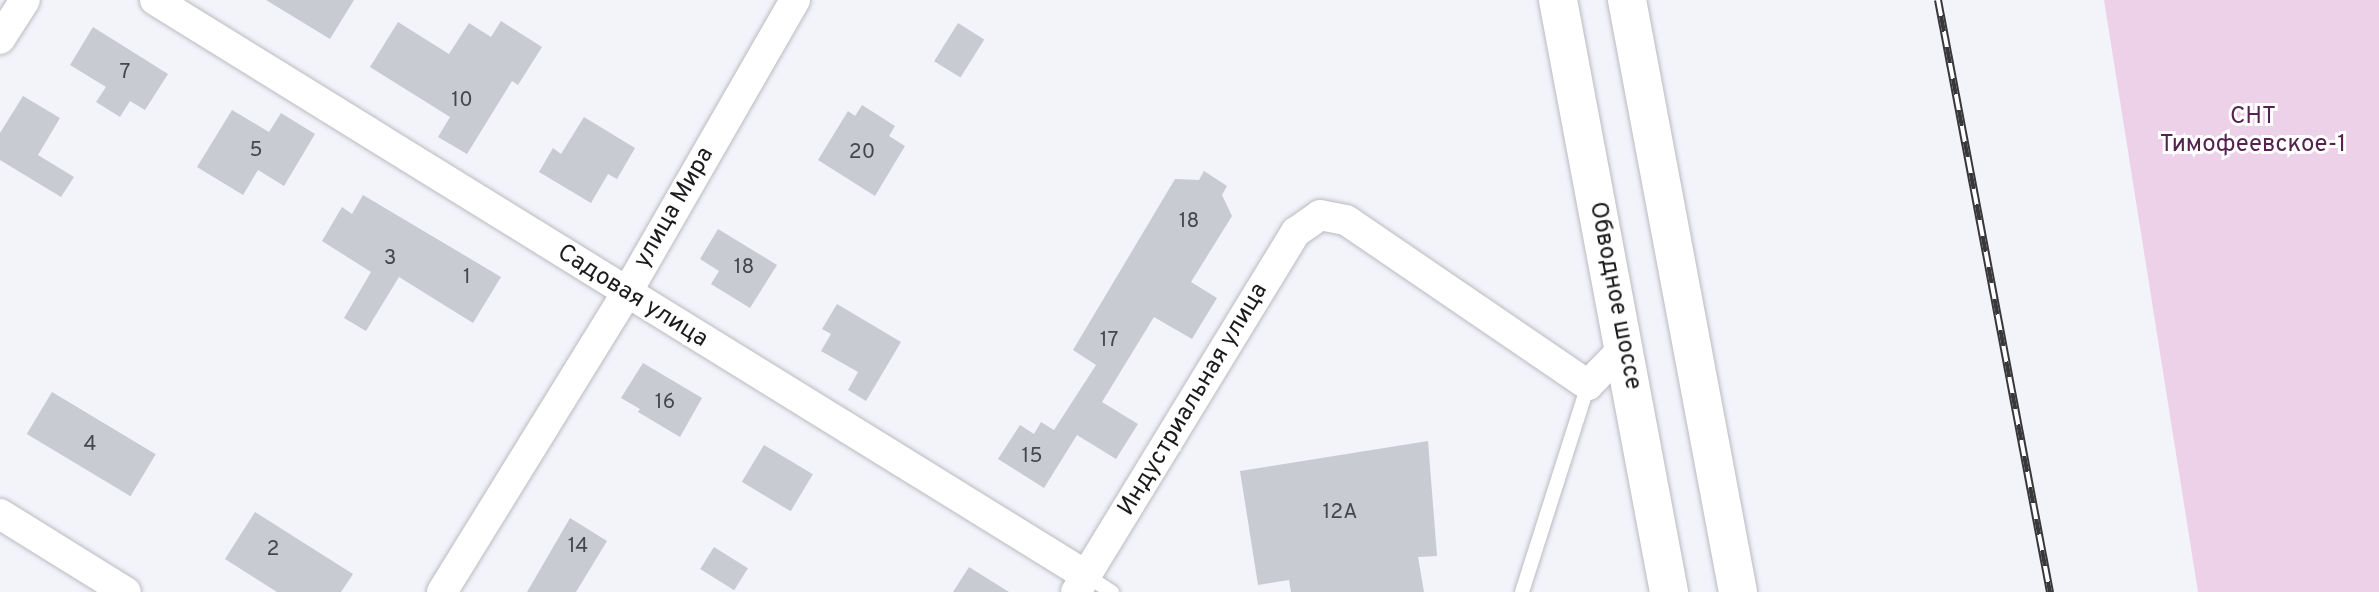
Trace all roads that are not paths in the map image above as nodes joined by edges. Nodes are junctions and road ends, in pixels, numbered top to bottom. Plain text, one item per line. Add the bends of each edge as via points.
1 (24, 0) edge
2 (155, 0) edge
3 (795, 0) edge
4 (1558, 0) edge
5 (1627, 0) edge
6 (0, 39) edge
7 (626, 294) junction
8 (1624, 348) junction
9 (1588, 385) junction
10 (0, 514) edge
11 (1081, 584) edge
12 (126, 592) edge
13 (442, 592) edge
14 (1112, 592) edge
15 (1522, 592) edge
16 (1669, 592) edge
17 (1738, 592) edge

1 - 6 street
2 - 7 street, Садовая улица
3 - 7 street, улица Мира
4 - 8 main road, Обводное шоссе
5 - 17 main road
7 - 11 street, Садовая улица
7 - 13 street, улица Мира
8 - 9 street
8 - 16 main road, Обводное шоссе
9 - 11 street, Индустриальная улица via 1346,220 1320,215 1296,232
9 - 15 lane
10 - 12 street
11 - 14 lane, Садовая улица

